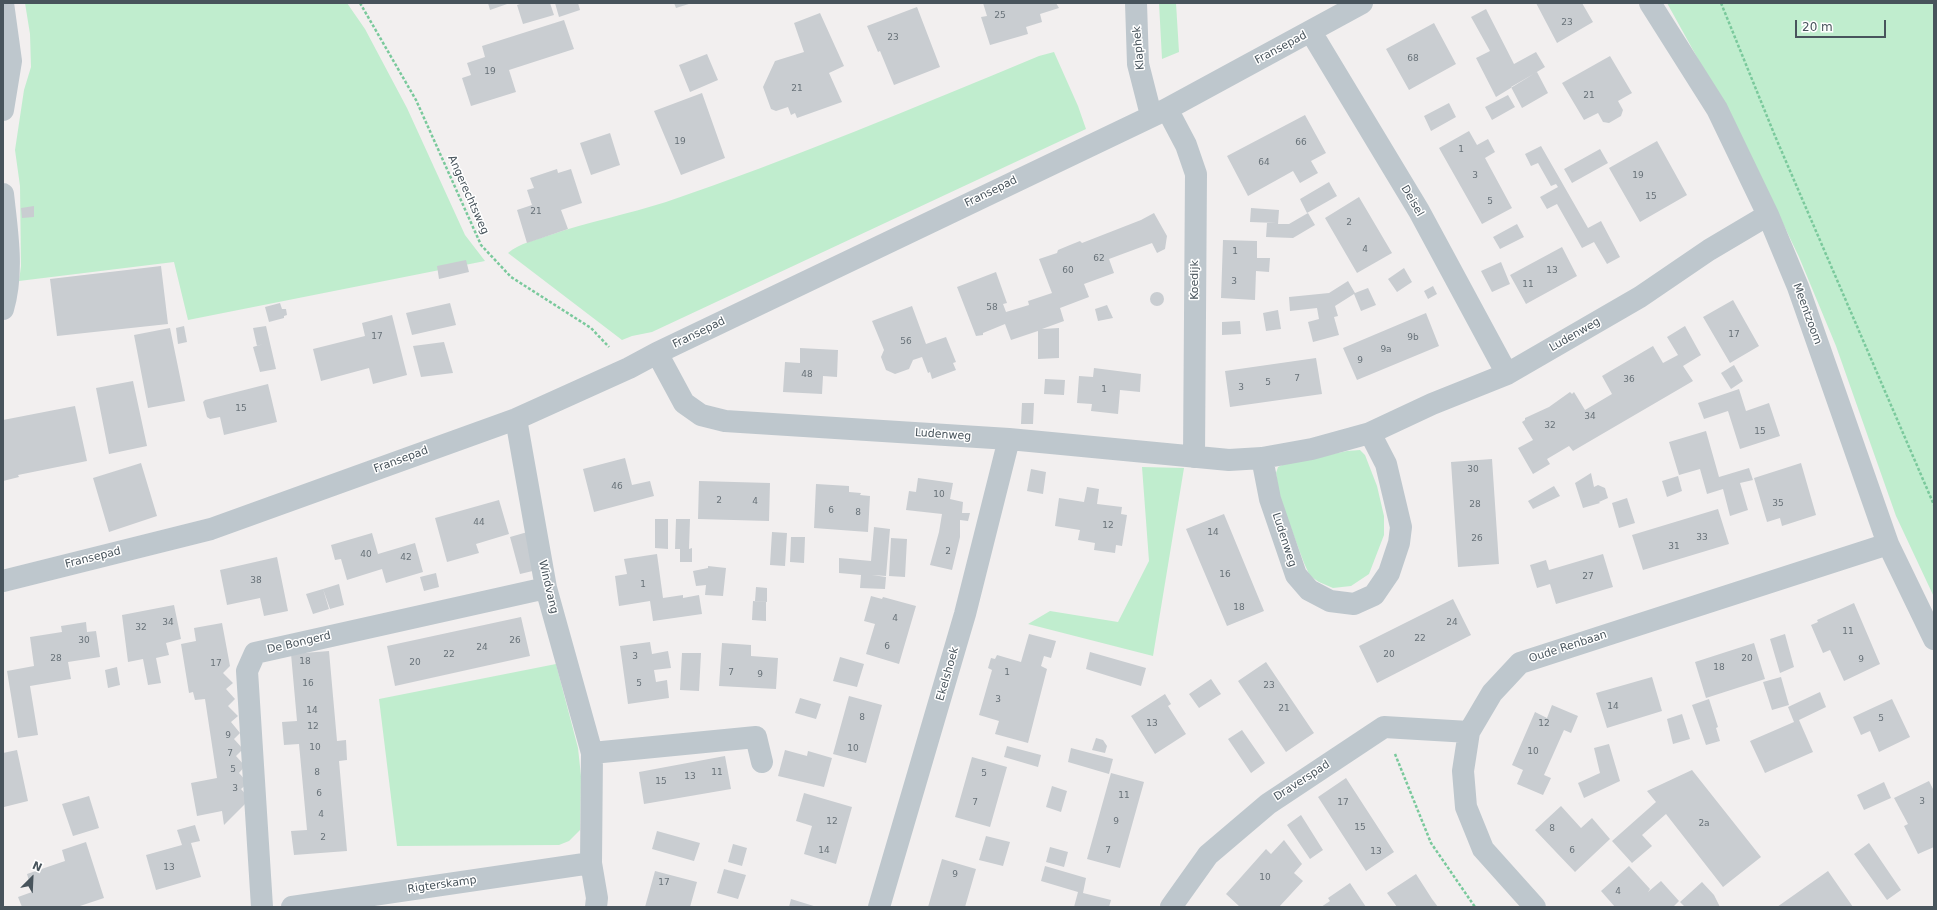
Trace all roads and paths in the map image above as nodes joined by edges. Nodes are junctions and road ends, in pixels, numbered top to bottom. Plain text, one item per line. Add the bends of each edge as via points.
1 (3, 3) edge
2 (360, 3) edge
3 (1136, 3) edge
4 (1362, 3) edge
5 (1650, 3) edge
6 (1721, 3) edge
7 (1311, 32) junction
8 (3, 110) edge
9 (1159, 112) junction
10 (3, 194) edge
11 (1768, 215) junction
12 (3, 309) edge
13 (657, 353) junction
14 (629, 368) junction
15 (1506, 374) junction
16 (516, 419) junction
17 (1370, 433) junction
18 (1009, 439) junction
19 (1194, 457) junction
20 (1262, 458) junction
21 (1934, 505) edge
22 (1888, 544) junction
23 (3, 581) edge
24 (546, 588) junction
25 (1934, 638) edge
26 (1384, 727) junction
27 (1469, 732) junction
28 (592, 753) junction
29 (762, 762) dead end
30 (591, 863) junction
31 (262, 907) edge
32 (292, 907) edge
33 (596, 907) edge
34 (879, 907) edge
35 (1171, 907) edge
36 (1475, 907) edge
37 (1535, 907) edge

1 - 8 street via 11,61
2 - 14 path, Angerechtsweg via 416,100 481,245 511,277 591,328
3 - 9 street, Klaphek via 1138,64
4 - 7 street, Fransepad
5 - 11 street, Meentzoom via 1717,109
6 - 21 path via 1774,136
7 - 9 street, Fransepad
7 - 15 street, Deisel via 1418,211
9 - 13 street, Fransepad
9 - 19 street, Koedijk via 1186,145 1196,174
10 - 12 street via 8,243 8,291
11 - 15 street, Ludenweg via 1709,250 1640,297
11 - 22 street, Meentzoom via 1798,287
13 - 14 street, Fransepad
13 - 18 street, Ludenweg via 684,403 701,415 725,421
14 - 16 street, Fransepad
15 - 17 street, Ludenweg
16 - 23 street, Fransepad via 211,529
16 - 24 street, Windvang
17 - 20 street, Ludenweg via 1312,449
17 - 20 street, Ludenweg via 1386,464 1401,527 1389,573 1374,595 1354,604 1330,601 1309,590 1296,576 1270,498
18 - 19 street, Ludenweg
18 - 34 street, Ekelshoek via 965,614
19 - 20 street, Ludenweg via 1229,460
22 - 25 street, Meentzoom
22 - 27 street, Oude Renbaan via 1520,663 1492,693
24 - 28 street, Windvang
24 - 31 street, De Bongerd via 255,653 247,671
26 - 27 street
26 - 35 street, Draverspad via 1268,804 1208,855
26 - 36 path via 1431,843
27 - 37 street, Oude Renbaan via 1462,771 1466,807 1483,850
28 - 29 street via 756,737
28 - 30 street, Windvang
30 - 32 street, Rigterskamp
30 - 33 street, Windvang via 597,898

